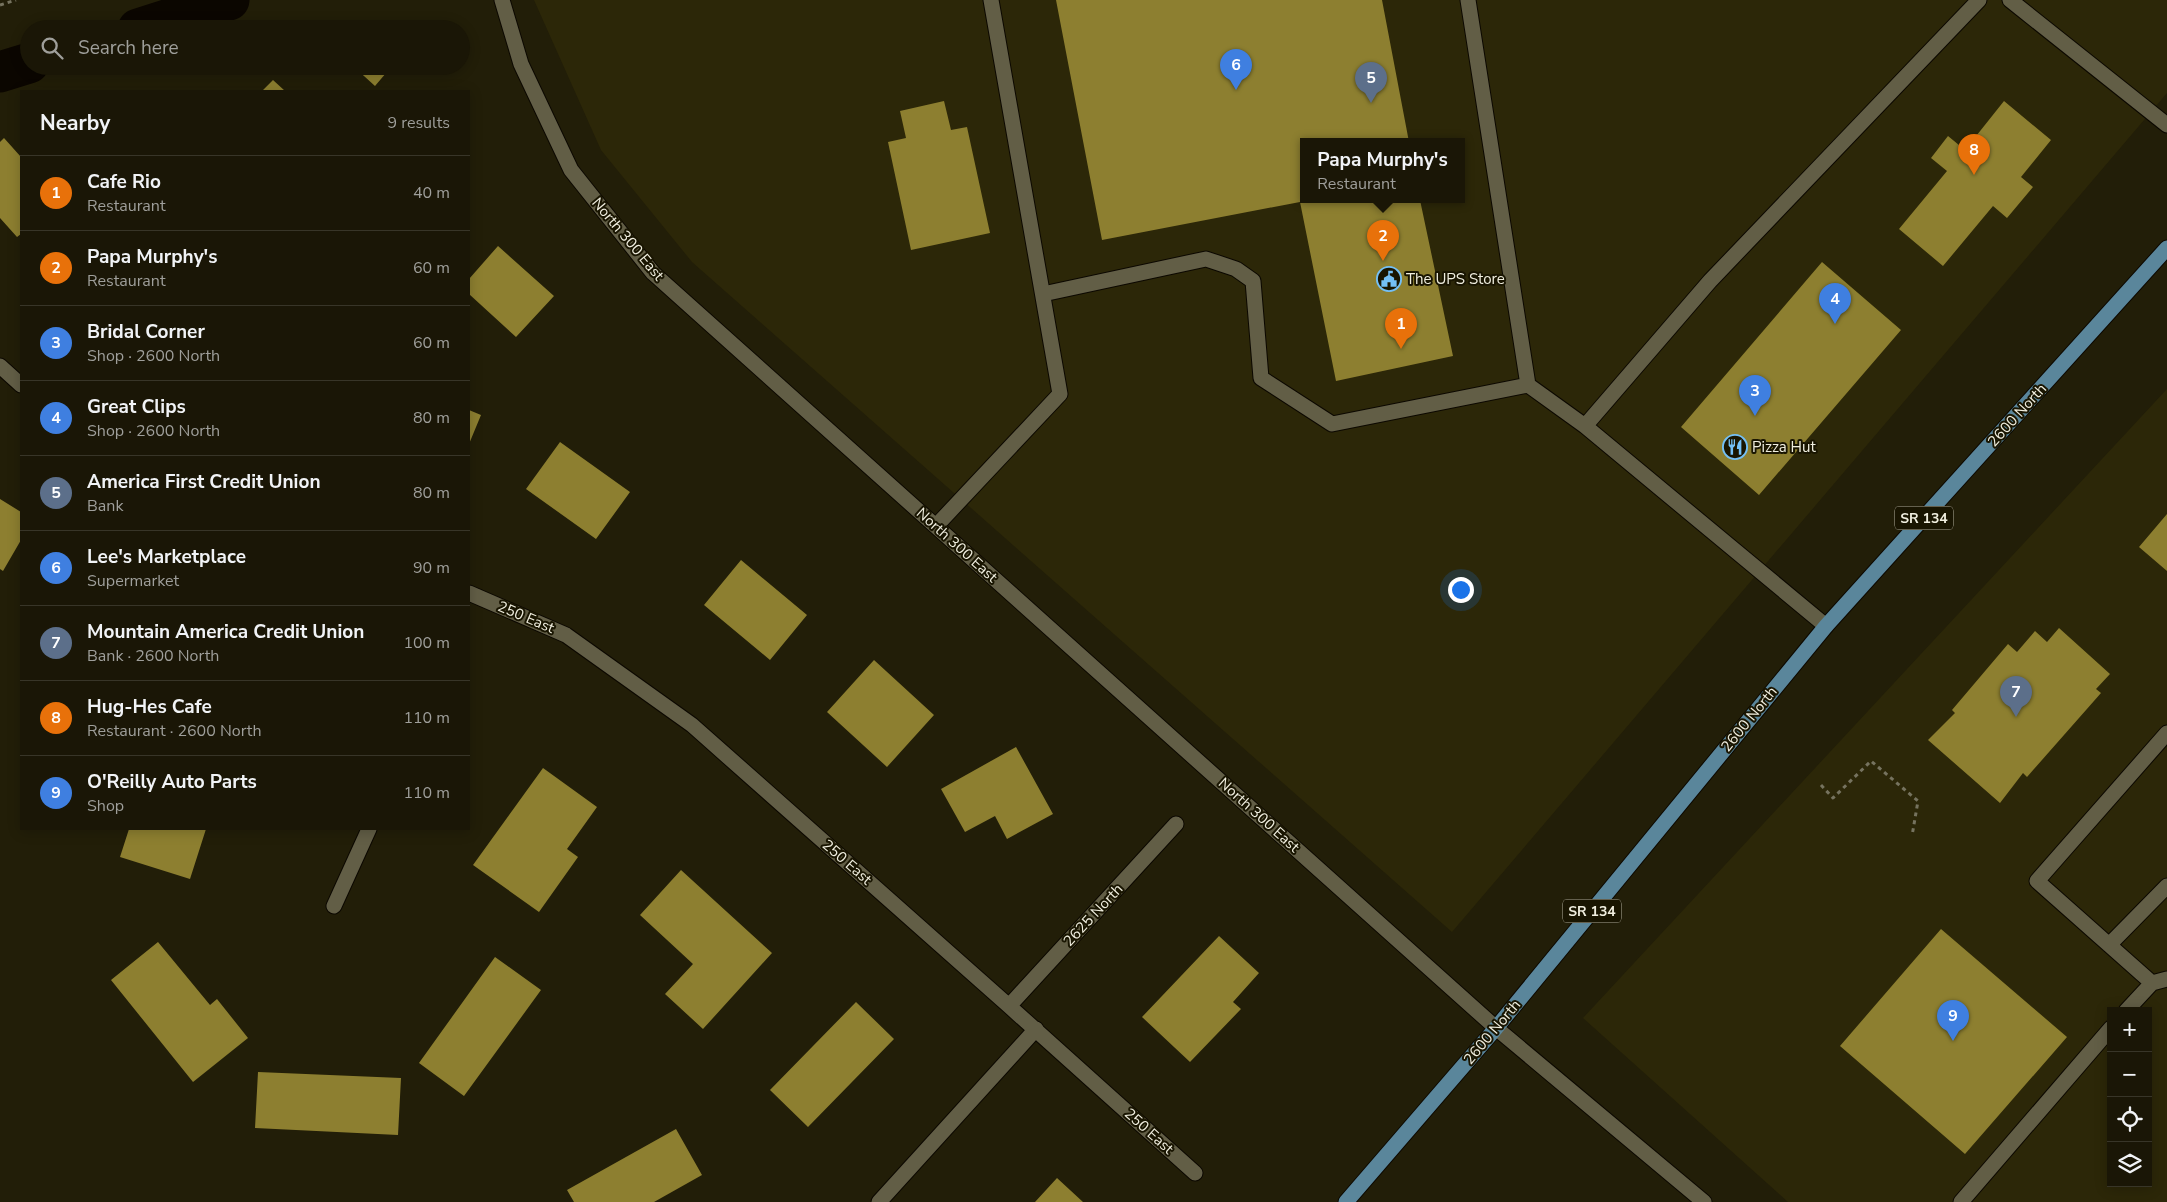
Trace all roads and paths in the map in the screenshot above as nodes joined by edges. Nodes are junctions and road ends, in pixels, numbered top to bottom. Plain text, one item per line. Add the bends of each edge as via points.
1 (16, 0) edge
2 (502, 0) edge
3 (991, 0) edge
4 (1468, 0) edge
5 (1979, 0) edge
6 (2010, 0) edge
7 (0, 5) edge
8 (2167, 125) edge
9 (2167, 248) edge
10 (1043, 294) junction
11 (0, 366) edge
12 (20, 383) edge
13 (1528, 385) junction
14 (1585, 426) junction
15 (936, 526) junction
16 (471, 599) edge
17 (1826, 626) junction
18 (2167, 733) edge
19 (1821, 785) dead end
20 (1176, 824) dead end
21 (369, 830) edge
22 (1912, 836) dead end
23 (2167, 886) edge
24 (334, 906) dead end
25 (2109, 945) junction
26 (2160, 981) edge
27 (1010, 1006) junction
28 (2131, 1007) edge
29 (1496, 1028) junction
30 (1036, 1029) junction
31 (2107, 1033) edge
32 (1195, 1173) dead end
33 (879, 1202) edge
34 (1346, 1202) edge
35 (1704, 1202) edge
36 (1961, 1202) edge

1 - 7 path
2 - 15 street, North 300 East via 521,64 572,170 653,273
3 - 10 street
4 - 13 street
5 - 14 street via 1710,282
6 - 8 street
9 - 17 main road, 2600 North / SR 134
10 - 13 street via 1206,259 1236,269 1253,282 1261,378 1332,424
10 - 15 street via 1060,394
11 - 12 street
13 - 14 street
14 - 17 street
15 - 29 street, North 300 East
16 - 27 street, 250 East via 566,635 692,725
17 - 29 main road, 2600 North / SR 134
18 - 25 street via 2037,881
19 - 22 path via 1833,798 1870,761 1918,801
20 - 27 street, 2625 North
21 - 24 street
23 - 25 street
25 - 26 street
26 - 28 street
27 - 30 street, 250 East
29 - 34 main road, 2600 North / SR 134
29 - 35 street, North 300 East
30 - 32 street, 250 East
30 - 33 street
31 - 36 street

